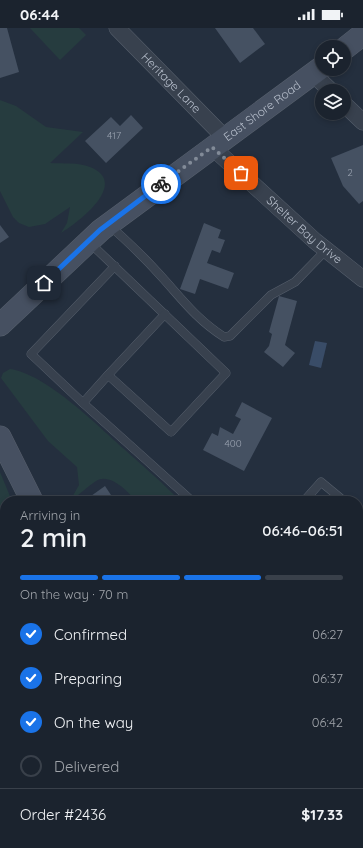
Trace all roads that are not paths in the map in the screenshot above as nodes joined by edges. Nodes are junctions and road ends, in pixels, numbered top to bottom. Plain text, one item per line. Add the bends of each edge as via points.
1 (117, 28) edge
2 (363, 34) edge
3 (351, 43) edge
4 (315, 71) edge
5 (351, 111) edge
6 (363, 122) edge
7 (218, 142) junction
8 (108, 224) junction
9 (88, 241) junction
10 (326, 250) junction
11 (114, 266) junction
12 (363, 279) edge
13 (164, 314) junction
14 (0, 325) edge
15 (108, 375) junction
16 (83, 403) junction
17 (0, 437) edge
18 (30, 496) edge
19 (186, 496) edge
20 (308, 496) edge
21 (338, 496) edge

1 - 7 street, Heritage Lane
2 - 3 main road
4 - 7 main road, East Shore Road
5 - 6 street
7 - 8 main road, East Shore Road
7 - 10 street, Shelter Bay Drive
8 - 9 main road, East Shore Road
8 - 10 lane via 136,250 206,326 224,337 230,336 272,295 295,282
9 - 11 lane
9 - 14 main road, East Shore Road
10 - 12 street, Shelter Bay Drive
11 - 13 lane
11 - 16 lane via 31,354
13 - 15 lane
13 - 15 lane via 226,373 171,432
15 - 16 lane
16 - 19 lane
17 - 18 main road
20 - 21 lane via 321,482

